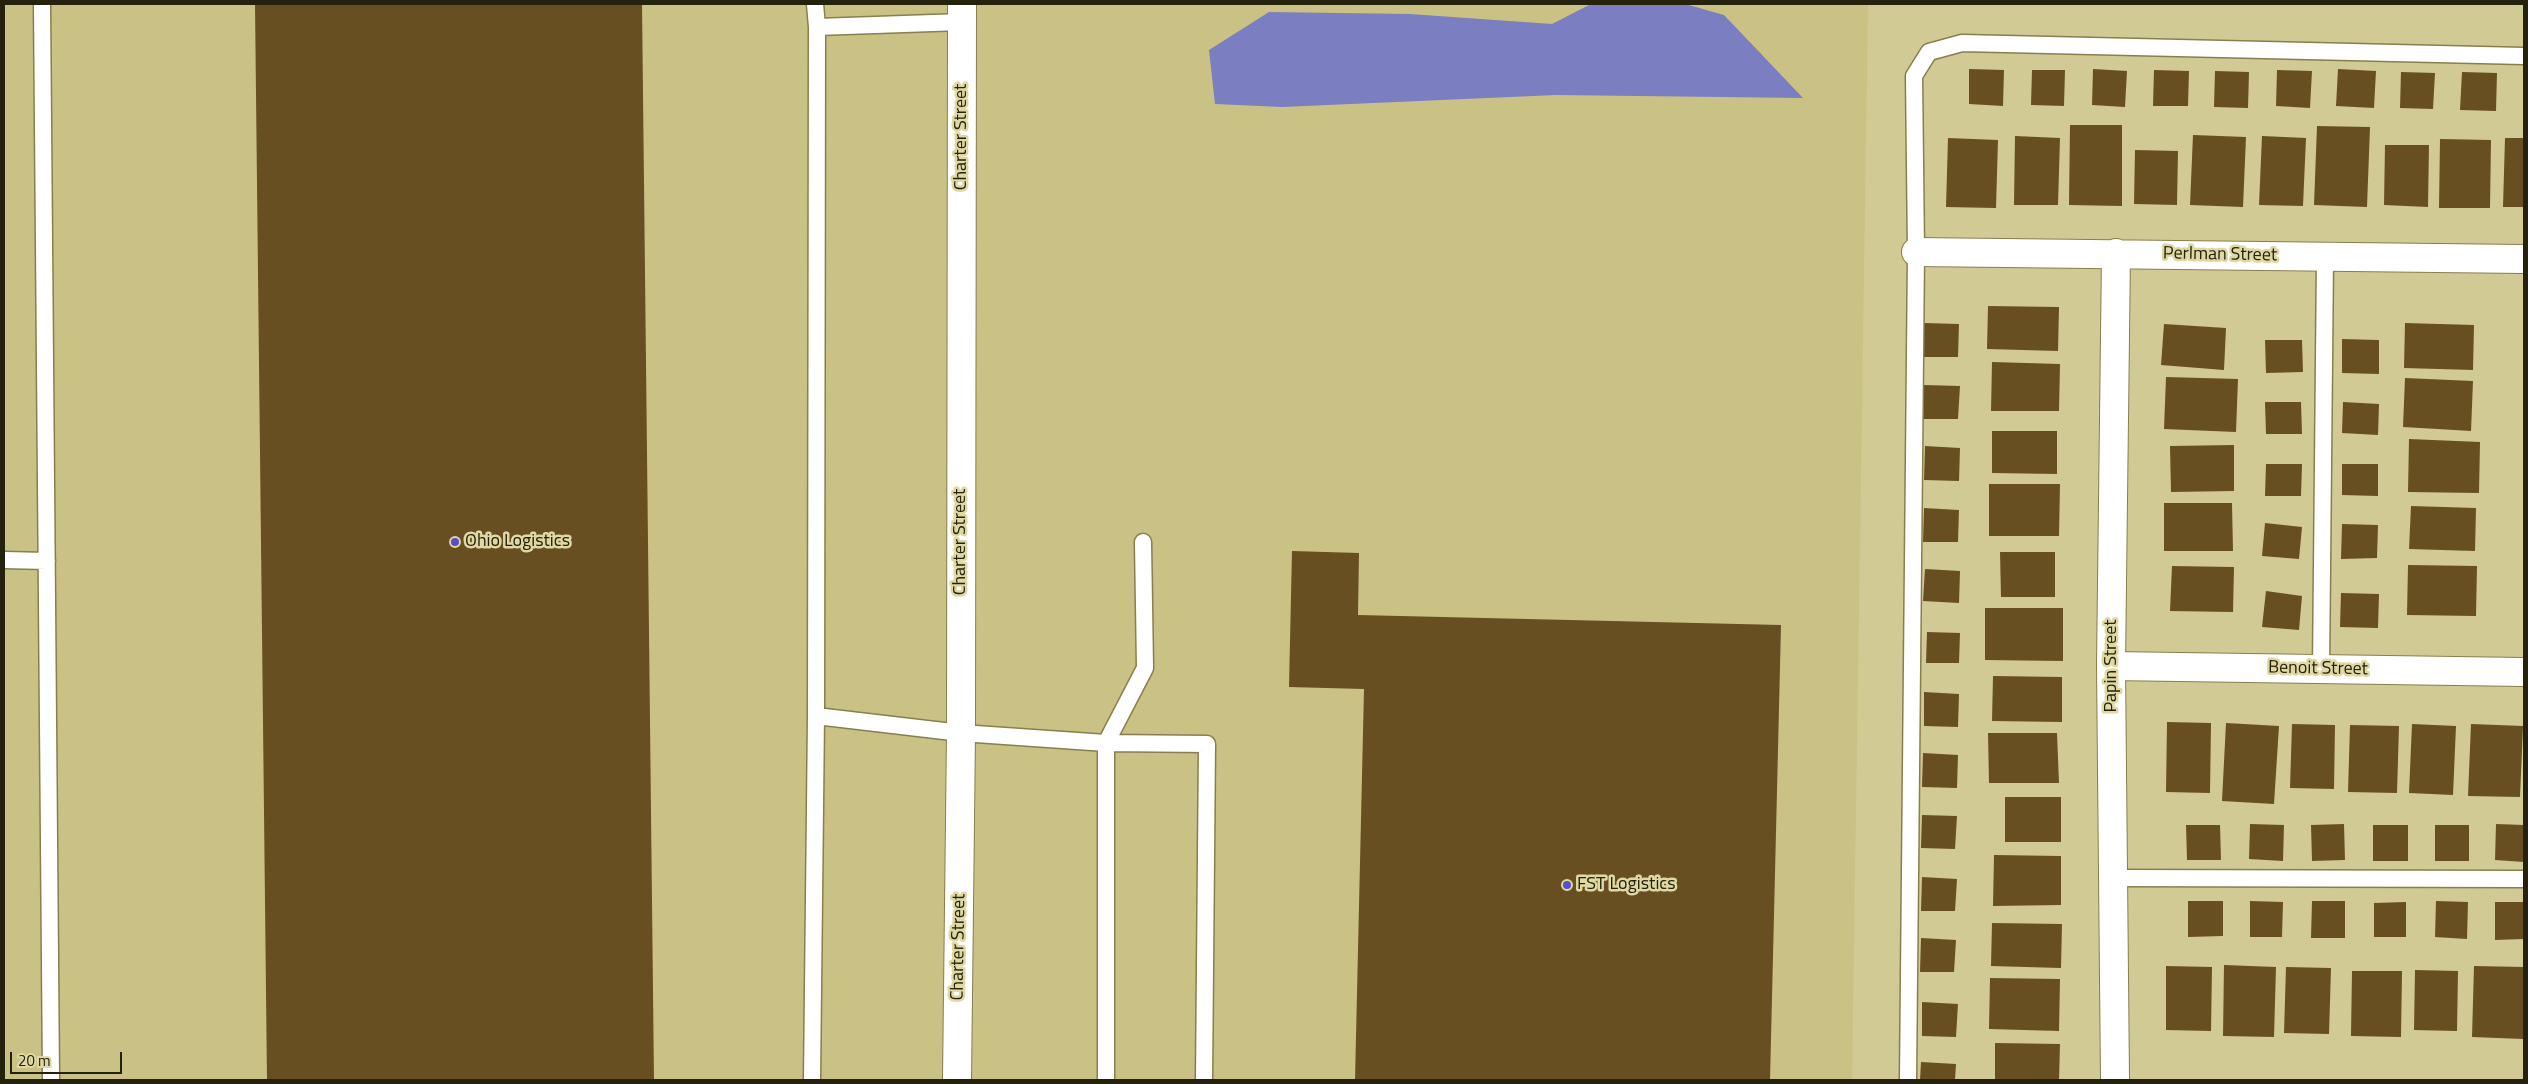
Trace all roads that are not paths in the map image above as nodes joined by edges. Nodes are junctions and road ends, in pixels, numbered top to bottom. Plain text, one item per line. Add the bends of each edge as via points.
1 (42, 4) edge
2 (815, 4) edge
3 (962, 13) edge
4 (817, 26) junction
5 (2524, 56) edge
6 (1916, 252) junction
7 (2116, 252) junction
8 (2324, 257) junction
9 (2524, 259) edge
10 (1143, 542) dead end
11 (4, 560) edge
12 (47, 560) junction
13 (2111, 666) junction
14 (2321, 670) junction
15 (2524, 672) edge
16 (816, 716) junction
17 (961, 733) junction
18 (1106, 743) junction
19 (2113, 878) junction
20 (2524, 879) edge
21 (51, 1080) edge
22 (812, 1080) edge
23 (958, 1080) edge
24 (1106, 1080) edge
25 (1204, 1080) edge
26 (1908, 1080) edge
27 (2115, 1080) edge

1 - 12 lane
2 - 4 lane
3 - 4 lane
3 - 17 street, Charter Street
4 - 16 lane
5 - 6 lane via 1962,43 1929,52 1914,76
6 - 7 street, Perlman Street
6 - 26 lane
7 - 8 street, Perlman Street
7 - 13 street, Papin Street
8 - 9 street, Perlman Street
8 - 14 lane
10 - 18 lane via 1145,668
11 - 12 lane
12 - 21 lane
13 - 14 street, Benoit Street
13 - 19 street, Papin Street
14 - 15 street, Benoit Street
16 - 17 lane
16 - 22 lane
17 - 18 lane
17 - 23 street, Charter Street
18 - 24 lane
18 - 25 lane via 1207,744
19 - 20 lane
19 - 27 street, Papin Street

